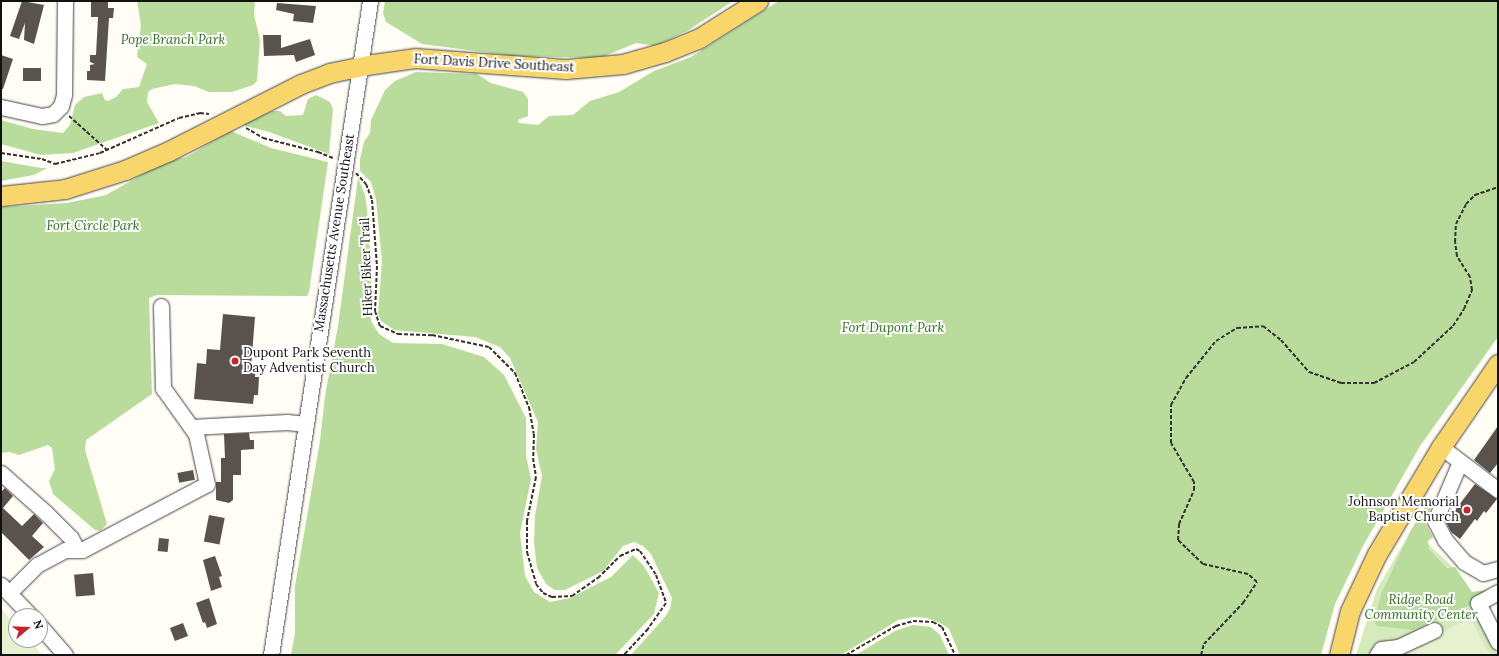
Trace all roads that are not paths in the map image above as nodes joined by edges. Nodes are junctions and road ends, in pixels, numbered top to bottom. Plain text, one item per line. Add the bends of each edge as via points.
1 (65, 1) edge
2 (370, 1) edge
3 (758, 1) edge
4 (360, 66) junction
5 (1, 107) edge
6 (1, 196) edge
7 (161, 306) dead end
8 (1498, 364) edge
9 (306, 424) junction
10 (191, 427) junction
11 (1441, 447) junction
12 (1460, 462) junction
13 (1, 473) edge
14 (1498, 490) edge
15 (77, 550) junction
16 (1498, 569) edge
17 (5, 589) edge
18 (1498, 592) edge
19 (23, 608) edge
20 (1434, 630) dead end
21 (48, 635) edge
22 (1498, 642) edge
23 (65, 655) edge
24 (271, 655) edge
25 (1339, 655) edge
26 (1377, 655) edge

1 - 5 street via 64,99 59,110 42,116
2 - 4 street, Massachusetts Avenue Southeast
3 - 4 main road, Fort Davis Drive Southeast via 728,22 682,46 616,65 546,68 415,58
4 - 6 main road, Fort Davis Drive Southeast via 329,73 301,84 169,151 109,176 59,190
4 - 9 street, Massachusetts Avenue Southeast
7 - 10 street via 163,388
8 - 11 main road
9 - 10 street via 287,422
9 - 24 street, Massachusetts Avenue Southeast
10 - 15 street via 196,434 207,484 82,550
11 - 12 street
11 - 25 main road via 1401,512 1365,579 1350,611
12 - 14 street
12 - 16 street via 1435,521 1445,540 1464,562 1483,573
13 - 15 street via 71,538
15 - 17 street via 65,550
17 - 19 street
18 - 22 street via 1478,603
20 - 26 street via 1398,647 1381,649
21 - 23 street

